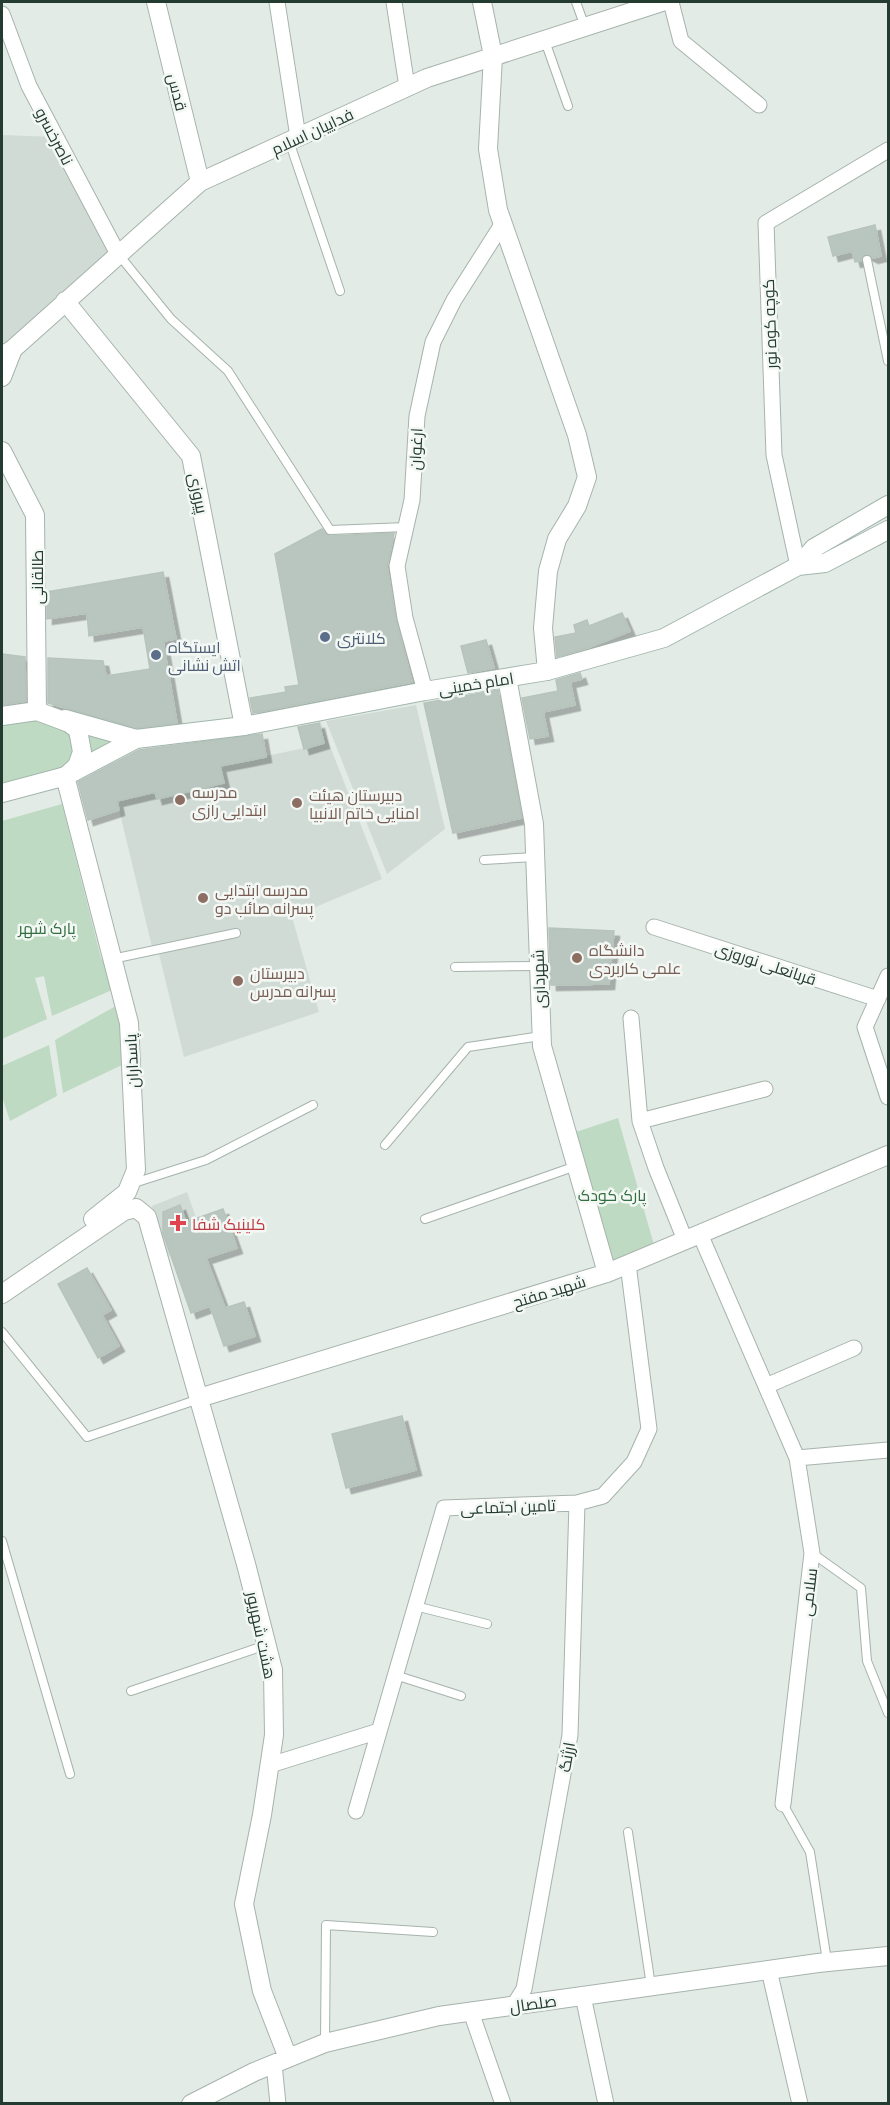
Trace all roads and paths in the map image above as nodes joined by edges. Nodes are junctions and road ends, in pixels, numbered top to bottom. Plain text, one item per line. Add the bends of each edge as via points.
1 (156, 2) edge
2 (277, 2) edge
3 (394, 2) edge
4 (482, 2) edge
5 (576, 2) edge
6 (662, 2) edge
7 (671, 2) edge
8 (2, 14) edge
9 (585, 27) junction
10 (5, 32) edge
11 (545, 40) junction
12 (493, 56) junction
13 (407, 87) junction
14 (759, 105) dead end
15 (568, 106) dead end
16 (293, 139) junction
17 (888, 150) edge
18 (200, 182) junction
19 (503, 223) junction
20 (118, 254) junction
21 (867, 260) dead end
22 (340, 291) dead end
23 (65, 301) junction
24 (8, 352) edge
25 (888, 361) edge
26 (2, 377) edge
27 (2, 452) edge
28 (888, 505) edge
29 (406, 526) junction
30 (886, 536) edge
31 (798, 566) junction
32 (547, 671) junction
33 (507, 678) junction
34 (425, 691) junction
35 (37, 711) junction
36 (2, 716) edge
37 (244, 726) junction
38 (136, 739) junction
39 (65, 776) junction
40 (2, 793) edge
41 (535, 857) junction
42 (484, 860) dead end
43 (654, 927) dead end
44 (236, 933) dead end
45 (112, 959) junction
46 (538, 966) junction
47 (455, 967) dead end
48 (888, 976) edge
49 (878, 999) junction
50 (631, 1018) dead end
51 (541, 1036) junction
52 (765, 1089) dead end
53 (888, 1097) edge
54 (313, 1105) dead end
55 (640, 1121) junction
56 (385, 1145) dead end
57 (888, 1155) edge
58 (576, 1166) junction
59 (132, 1184) junction
60 (425, 1219) dead end
61 (693, 1237) junction
62 (628, 1264) junction
63 (607, 1273) junction
64 (2, 1293) edge
65 (2, 1332) edge
66 (854, 1348) dead end
67 (766, 1386) junction
68 (199, 1398) junction
69 (888, 1450) edge
70 (797, 1458) junction
71 (578, 1503) junction
72 (2, 1540) edge
73 (812, 1553) junction
74 (415, 1606) junction
75 (487, 1624) dead end
76 (266, 1645) junction
77 (395, 1676) junction
78 (131, 1691) dead end
79 (461, 1696) dead end
80 (888, 1713) edge
81 (379, 1731) junction
82 (270, 1766) junction
83 (70, 1774) dead end
84 (783, 1804) joint
85 (356, 1811) dead end
86 (628, 1832) dead end
87 (433, 1932) dead end
88 (888, 1956) edge
89 (827, 1962) junction
90 (769, 1970) junction
91 (651, 1986) junction
92 (583, 1996) junction
93 (514, 2005) junction
94 (471, 2012) junction
95 (325, 2043) junction
96 (281, 2061) junction
97 (191, 2103) edge
98 (278, 2103) edge
99 (503, 2103) edge
100 (606, 2103) edge
101 (800, 2103) edge

1 - 18 street, قدس
2 - 16 street
3 - 13 street
4 - 12 street
5 - 9 lane
6 - 9 street, فداییان اسلام
7 - 14 street via 681,41
8 - 10 street, ناصرخسرو
9 - 11 street, فداییان اسلام
10 - 20 street, ناصرخسرو via 29,86
11 - 12 street, فداییان اسلام
11 - 15 lane
12 - 13 street, فداییان اسلام
12 - 19 street via 488,149
13 - 16 street, فداییان اسلام
16 - 18 street, فداییان اسلام
16 - 22 lane
17 - 31 street, کوچه کوه نور via 766,223 774,455
18 - 20 street, فداییان اسلام
19 - 29 street, ارغوان via 454,300 433,342 417,416 412,500
19 - 32 street via 577,435 587,477 577,506 557,539 549,571 543,628
20 - 23 street, فداییان اسلام
20 - 29 lane via 171,319 228,371 330,530
21 - 25 lane
23 - 24 street, فداییان اسلام
23 - 37 street, پیروزی via 191,456
24 - 26 street, فداییان اسلام
27 - 35 street, طالقانی via 34,515
28 - 31 street, امام خمینی via 814,548
29 - 34 street, ارغوان via 397,566 405,618
30 - 31 street, امام خمینی via 825,563
31 - 32 street, امام خمینی via 664,638
32 - 33 street, امام خمینی
33 - 34 street, امام خمینی
33 - 41 street, شهرداری via 530,795
34 - 37 street, امام خمینی
35 - 36 street
35 - 38 street, امام خمینی
35 - 39 street via 78,730 82,752 76,766
37 - 38 street, امام خمینی
38 - 39 street, امام خمینی
39 - 40 street, امام خمینی
39 - 45 street, پاسداران
41 - 42 lane
41 - 46 street, شهرداری
43 - 49 street, قربانعلی نوروزی
44 - 45 lane
45 - 59 street, پاسداران via 129,1023 136,1154
46 - 47 lane
46 - 51 street, شهرداری
48 - 49 street
49 - 53 street via 865,1027
50 - 55 street, سلامی
51 - 56 lane via 468,1047
51 - 58 street, شهرداری via 554,1096
52 - 55 street
54 - 59 lane via 206,1160
55 - 61 street, سلامی via 656,1168
57 - 61 street, شهید مفتح
58 - 60 lane
58 - 63 street, شهرداری
59 - 64 street via 128,1192
61 - 62 street, شهید مفتح
61 - 67 street, سلامی
62 - 63 street, شهید مفتح
62 - 71 street, تامین اجتماعی via 649,1429 634,1462 603,1496
63 - 68 street, شهید مفتح
64 - 68 street, هشت شهریور via 124,1211 136,1208 147,1217
65 - 68 lane via 87,1437
66 - 67 street
67 - 70 street, سلامی
68 - 76 street, هشت شهریور
69 - 70 street
70 - 73 street, سلامی
71 - 74 street, تامین اجتماعی via 444,1508
71 - 93 street, ارژنگ via 570,1735 524,1989
72 - 83 lane
73 - 80 lane via 861,1588 867,1661
73 - 84 street, سلامی
74 - 75 lane
74 - 77 street, تامین اجتماعی
76 - 78 lane
76 - 82 street, هشت شهریور via 273,1670 274,1735
77 - 79 lane
77 - 81 street, تامین اجتماعی
81 - 82 street
81 - 85 street, تامین اجتماعی
82 - 96 street, هشت شهریور via 244,1904
84 - 89 lane, سلامی via 810,1852
86 - 91 lane
87 - 95 lane via 326,1925
88 - 89 street, صلصال
89 - 90 street, صلصال
90 - 91 street, صلصال
90 - 101 street
91 - 92 street, صلصال
92 - 93 street, صلصال
92 - 100 street
93 - 94 street, صلصال
94 - 95 street, صلصال
94 - 99 street
95 - 96 street, صلصال
96 - 97 street, صلصال
96 - 98 street

